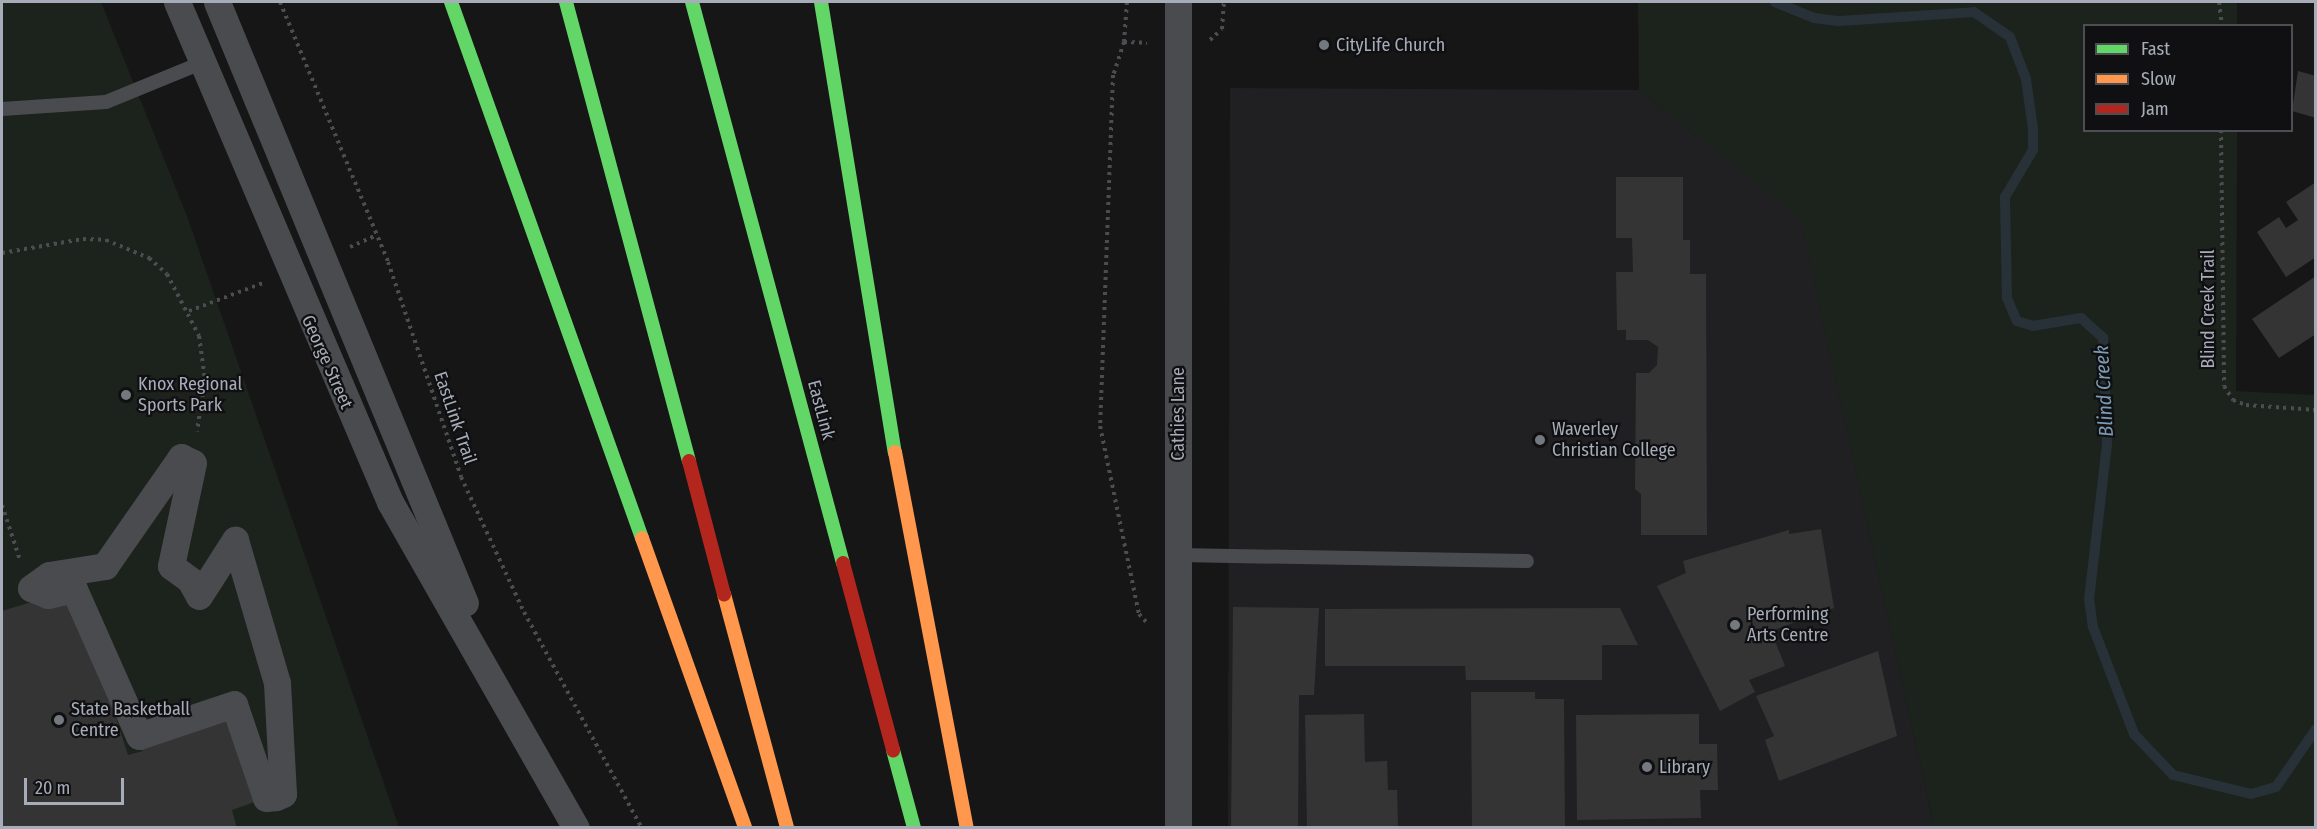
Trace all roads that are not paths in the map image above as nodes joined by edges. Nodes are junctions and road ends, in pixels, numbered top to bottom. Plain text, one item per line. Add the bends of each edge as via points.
1 (177, 2) edge
2 (217, 2) edge
3 (451, 2) edge
4 (566, 2) edge
5 (692, 2) edge
6 (821, 2) edge
7 (1178, 2) edge
8 (235, 47) junction
9 (201, 63) junction
10 (2, 109) edge
11 (188, 460) joint
12 (1178, 555) junction
13 (1527, 561) dead end
14 (509, 707) junction
15 (576, 828) edge
16 (746, 828) edge
17 (787, 828) edge
18 (915, 828) edge
19 (968, 828) edge
20 (1178, 828) edge

1 - 9 street, George Street
2 - 8 street, George Street
3 - 16 highway
4 - 17 highway
5 - 18 highway, EastLink
6 - 19 highway via 901,485
7 - 12 street, Cathies Lane
8 - 9 street
8 - 14 street, George Street
9 - 10 lane via 106,102
9 - 14 street, George Street via 390,502
11 - 11 street via 193,463 171,566 190,580 199,596 235,540 270,644 277,683 283,794 276,797 266,798 234,704 139,736 74,589 48,595 30,588 49,575 105,566 181,457
12 - 13 lane
12 - 20 street, Cathies Lane
14 - 15 street, George Street

